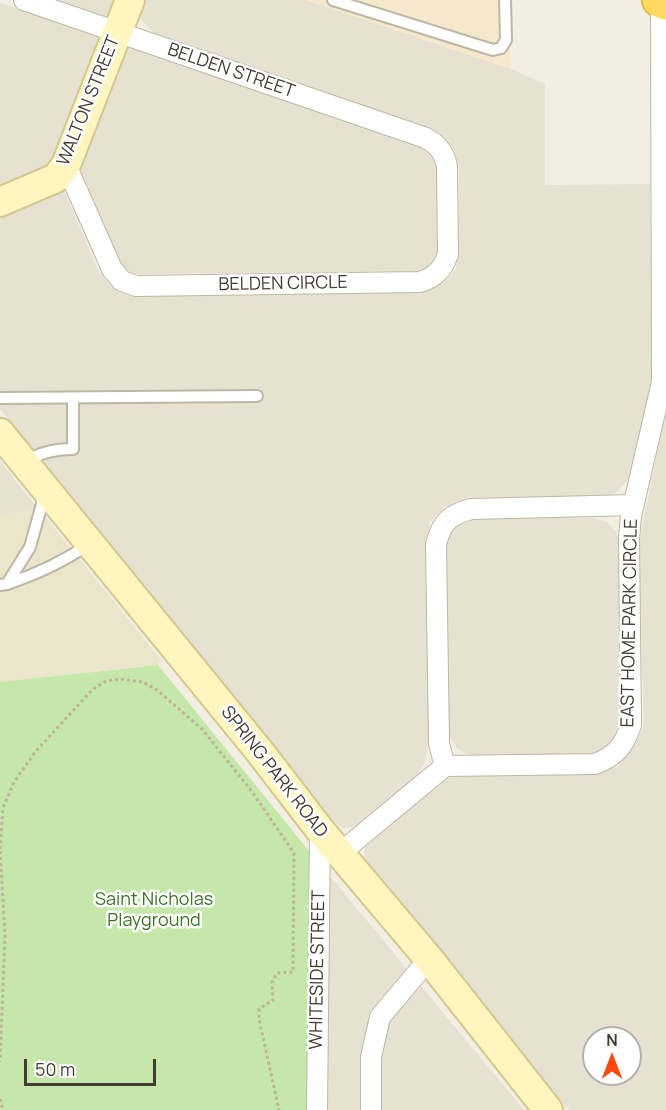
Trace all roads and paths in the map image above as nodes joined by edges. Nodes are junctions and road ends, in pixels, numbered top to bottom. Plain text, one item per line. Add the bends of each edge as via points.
1 (24, 0) edge
2 (130, 0) edge
3 (333, 0) edge
4 (505, 0) edge
5 (660, 0) edge
6 (666, 3) edge
7 (118, 33) junction
8 (436, 145) joint
9 (66, 165) junction
10 (0, 202) edge
11 (256, 396) dead end
12 (0, 398) edge
13 (73, 399) junction
14 (0, 433) edge
15 (23, 462) junction
16 (46, 490) junction
17 (634, 505) junction
18 (89, 544) junction
19 (3, 584) edge
20 (445, 766) junction
21 (320, 830) junction
22 (0, 850) edge
23 (339, 854) junction
24 (429, 959) junction
25 (0, 1062) edge
26 (0, 1099) edge
27 (3, 1110) edge
28 (279, 1110) edge
29 (317, 1110) edge
30 (371, 1110) edge
31 (548, 1110) edge

1 - 7 street, BELDEN STREET
2 - 7 main road, WALTON STREET
3 - 4 lane via 493,50 501,48 506,40
5 - 6 highway
5 - 17 street, EAST HOME PARK CIRCLE via 662,382
7 - 8 street, BELDEN STREET via 426,138
7 - 9 main road, WALTON STREET
8 - 9 street, BELDEN CIRCLE via 445,155 447,166 448,254 438,273 420,282 136,286 122,281 112,269
9 - 10 main road, WALTON STREET via 56,178
11 - 13 lane
12 - 13 lane
13 - 15 lane via 73,449 57,449
14 - 15 main road, SPRING PARK ROAD
15 - 16 main road, SPRING PARK ROAD
16 - 18 main road, SPRING PARK ROAD
16 - 19 lane via 30,547
17 - 20 street, EAST HOME PARK CIRCLE via 629,538 631,725 626,740 609,759 595,764
17 - 20 street via 471,509 446,520 436,544 439,744
18 - 19 lane via 37,574
18 - 21 main road, SPRING PARK ROAD
20 - 23 street
21 - 23 main road, SPRING PARK ROAD
21 - 29 street, WHITESIDE STREET
22 - 25 path via 5,935
22 - 28 path via 3,808 14,782 36,751 93,689 120,679 143,682 181,709 224,756 294,853 293,972 277,973 272,982 273,1000 259,1009
23 - 24 main road, SPRING PARK ROAD
24 - 30 street via 380,1017 371,1057
24 - 31 main road, SPRING PARK ROAD
26 - 27 path

